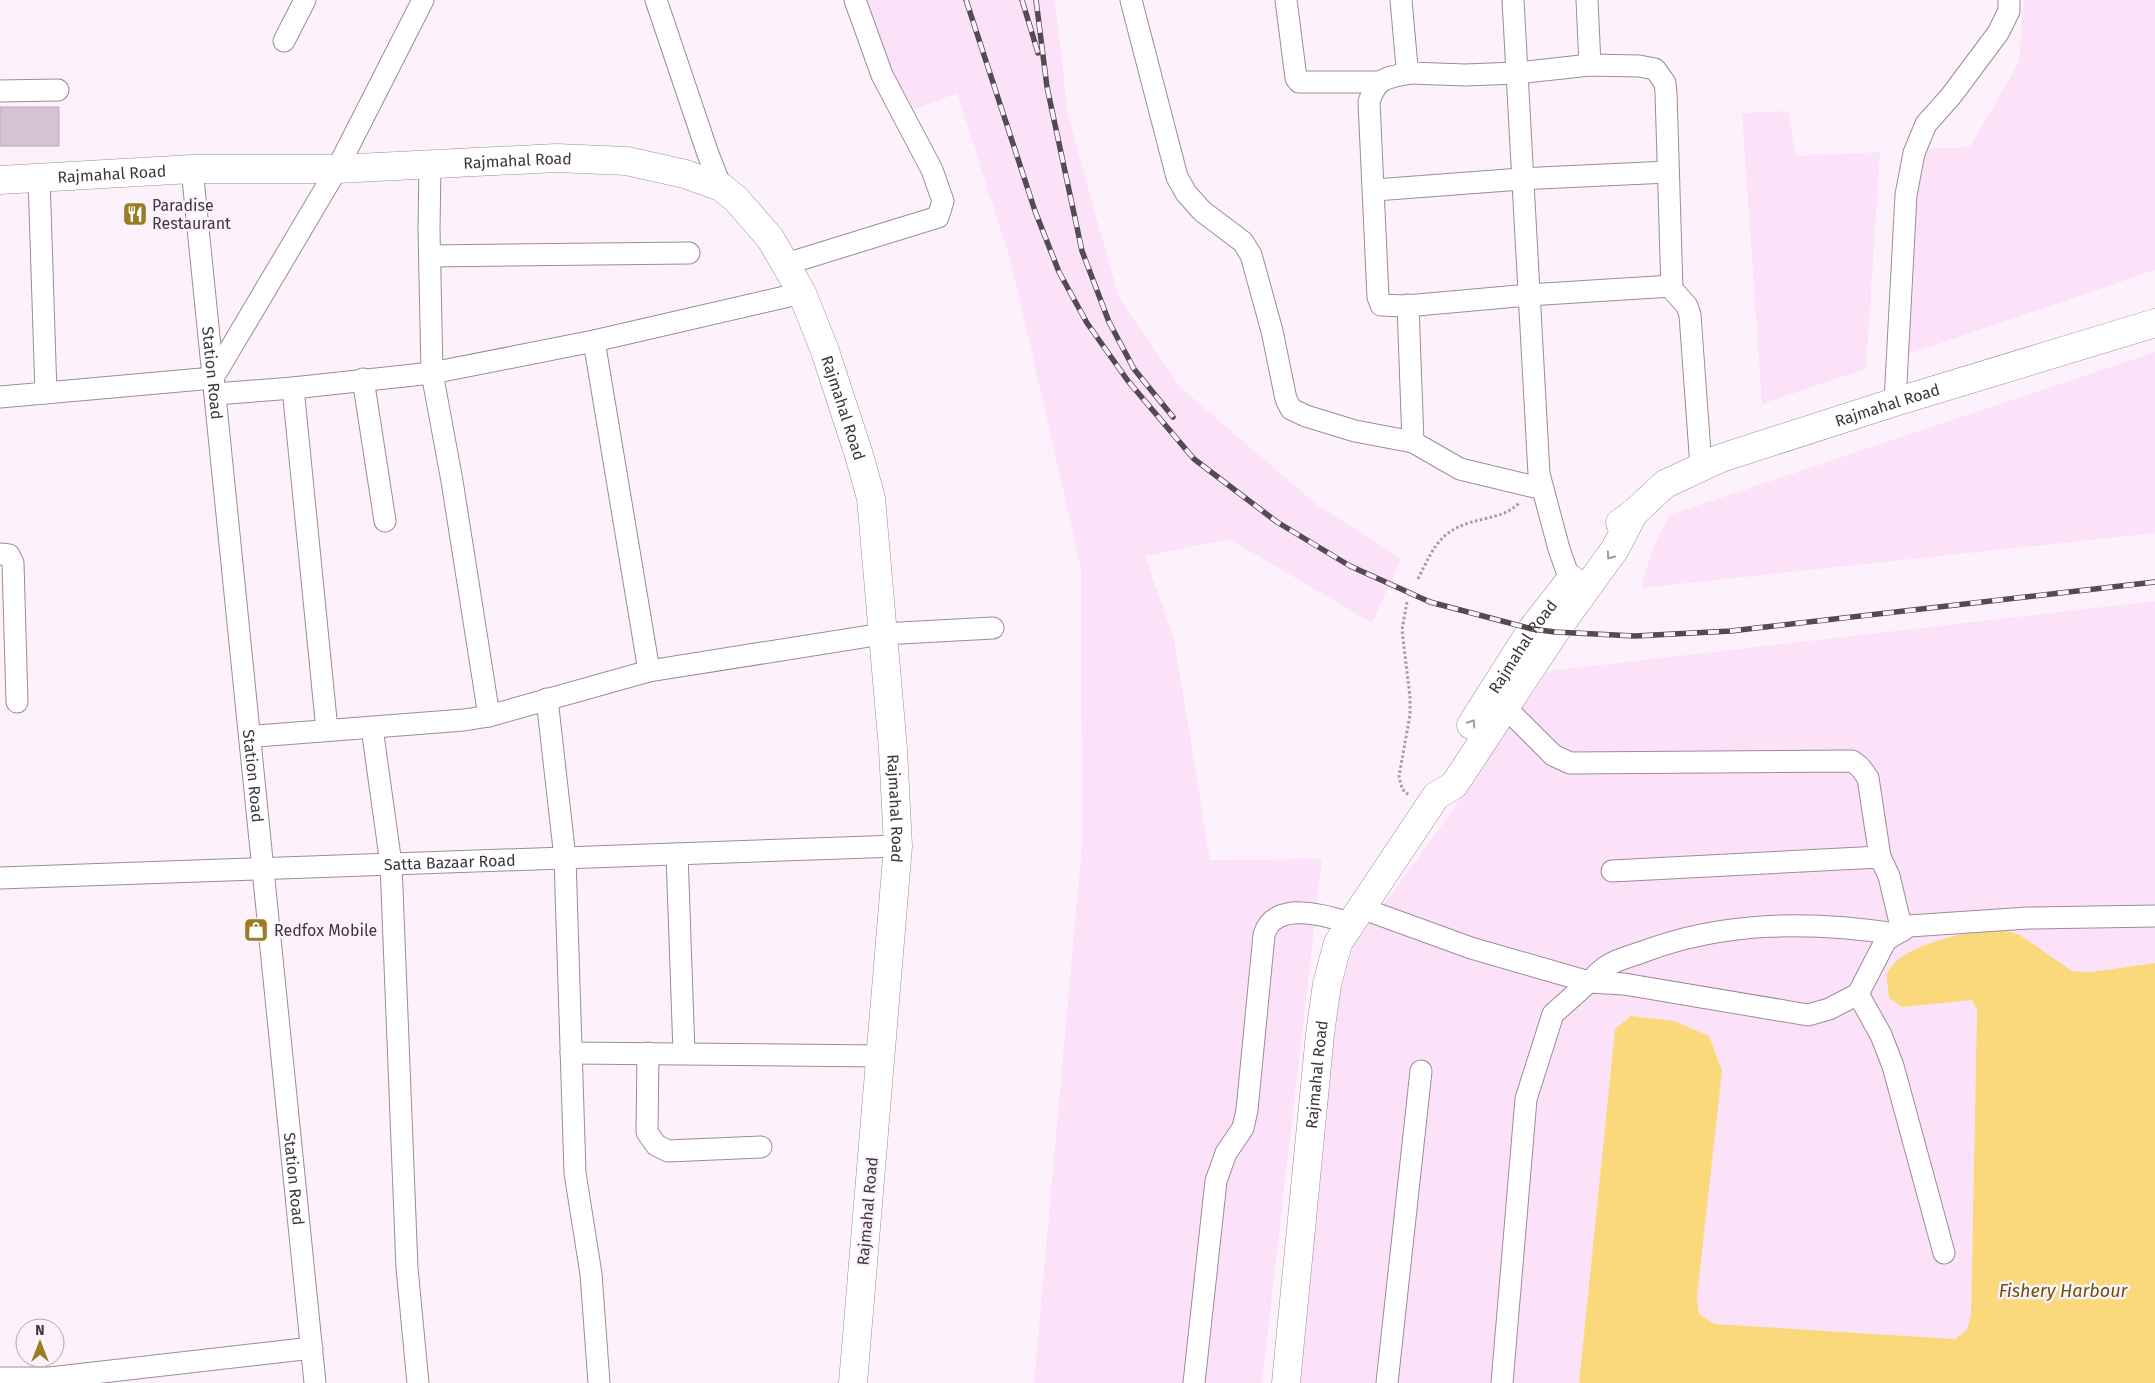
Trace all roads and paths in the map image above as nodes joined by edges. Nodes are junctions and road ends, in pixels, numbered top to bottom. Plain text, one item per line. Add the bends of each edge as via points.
1 (305, 0) edge
2 (423, 0) edge
3 (656, 0) edge
4 (855, 0) edge
5 (1131, 0) edge
6 (1286, 0) edge
7 (1402, 0) edge
8 (1513, 0) edge
9 (1587, 0) edge
10 (2009, 0) edge
11 (284, 41) dead end
12 (1590, 66) junction
13 (1410, 73) junction
14 (1517, 73) junction
15 (1379, 82) junction
16 (58, 90) dead end
17 (0, 91) edge
18 (430, 163) junction
19 (192, 169) junction
20 (337, 169) junction
21 (1668, 172) junction
22 (39, 178) junction
23 (1522, 179) junction
24 (0, 180) edge
25 (721, 187) junction
26 (1375, 190) junction
27 (689, 253) dead end
28 (430, 256) junction
29 (786, 264) junction
30 (1672, 286) junction
31 (802, 293) junction
32 (1528, 295) junction
33 (1408, 305) junction
34 (2155, 323) edge
35 (594, 341) junction
36 (432, 373) junction
37 (363, 379) junction
38 (214, 386) junction
39 (293, 388) junction
40 (46, 393) junction
41 (0, 397) edge
42 (1895, 402) junction
43 (1413, 442) junction
44 (1701, 468) junction
45 (1537, 488) junction
46 (1634, 513) junction
47 (385, 521) dead end
48 (0, 554) edge
49 (1418, 579) dead end
50 (1570, 580) junction
51 (1407, 602) dead end
52 (992, 628) dead end
53 (882, 634) junction
54 (649, 672) junction
55 (548, 699) junction
56 (16, 702) dead end
57 (1505, 707) junction
58 (489, 716) junction
59 (372, 728) junction
60 (327, 730) junction
61 (250, 738) junction
62 (1431, 803) junction
63 (898, 846) junction
64 (677, 854) junction
65 (1880, 857) junction
66 (564, 858) junction
67 (391, 864) junction
68 (263, 867) junction
69 (1612, 871) dead end
70 (0, 878) edge
71 (1356, 916) junction
72 (2155, 916) edge
73 (1899, 933) junction
74 (1589, 982) junction
75 (1861, 988) junction
76 (571, 1053) junction
77 (648, 1053) junction
78 (684, 1053) junction
79 (880, 1056) junction
80 (1421, 1071) dead end
81 (762, 1147) dead end
82 (1944, 1253) dead end
83 (312, 1348) junction
84 (0, 1378) edge
85 (315, 1383) edge
86 (418, 1383) edge
87 (599, 1383) edge
88 (852, 1383) edge
89 (1194, 1383) edge
90 (1286, 1383) edge
91 (1386, 1383) edge
92 (1502, 1383) edge

1 - 11 street
2 - 20 street
3 - 25 street
4 - 29 street via 882,75 932,170 942,201 940,210 938,217
5 - 43 street via 1177,177 1202,211 1243,242 1251,255 1291,409 1355,431
6 - 15 street via 1299,82
7 - 13 street
8 - 14 street
9 - 12 street
10 - 42 street via 2009,11 1998,33 1926,124 1914,153 1906,195
12 - 14 street
12 - 21 street via 1639,66 1655,69 1661,75 1666,93
13 - 14 street
13 - 15 street
14 - 23 street
15 - 26 street via 1369,102
16 - 17 street
18 - 20 main road, Rajmahal Road
18 - 25 main road, Rajmahal Road via 557,158 627,161 685,174
18 - 28 street
19 - 20 main road, Rajmahal Road
19 - 22 main road, Rajmahal Road
19 - 38 street, Station Road
20 - 38 street
21 - 23 street
21 - 30 street
22 - 24 main road, Rajmahal Road
22 - 40 street
23 - 26 street
23 - 32 street
25 - 29 main road, Rajmahal Road via 755,220
26 - 33 street via 1378,297 1381,305
27 - 28 street
28 - 36 street
29 - 31 main road, Rajmahal Road
30 - 32 street
30 - 44 street via 1690,315
31 - 35 street
31 - 53 main road, Rajmahal Road via 825,351 870,498
32 - 33 street
32 - 45 street
33 - 43 street
34 - 42 main road, Rajmahal Road
35 - 36 street
35 - 54 street
36 - 37 street
36 - 58 street
37 - 39 street
37 - 47 street
38 - 39 street
38 - 40 street
38 - 61 street, Station Road
39 - 60 street
40 - 41 street
42 - 44 main road, Rajmahal Road via 1721,458
43 - 45 street via 1460,469
44 - 46 main road, Rajmahal Road via 1665,484
45 - 49 path via 1514,509 1451,529 1433,547
45 - 50 street
46 - 50 main road, Rajmahal Road via 1602,536
46 -> 57 main road, Rajmahal Road via 1615,549
48 - 56 street via 9,555 13,563
62 -> 50 main road, Rajmahal Road via 1438,776 1532,629
51 - 62 path via 1402,630 1410,715 1399,776 1402,789
52 - 53 street
53 - 54 street
53 - 63 main road, Rajmahal Road
54 - 55 street
55 - 58 street
55 - 66 street
57 - 62 main road, Rajmahal Road via 1454,785
57 - 65 street via 1553,755 1570,763 1852,761 1868,778
58 - 59 street
59 - 60 street
59 - 67 street
60 - 61 street
61 - 68 street, Station Road
62 - 71 main road, Rajmahal Road
63 - 64 street, Satta Bazaar Road
63 - 79 main road, Rajmahal Road
64 - 66 street, Satta Bazaar Road
64 - 78 street
65 - 69 street
65 - 73 street via 1889,876
66 - 67 street, Satta Bazaar Road
66 - 76 street
67 - 68 street, Satta Bazaar Road
67 - 86 street via 407,1268
68 - 70 street, Satta Bazaar Road
68 - 83 street, Station Road
71 - 74 street
71 - 89 street via 1311,912 1288,914 1266,924 1247,1110 1243,1128 1226,1153 1216,1182
71 - 90 main road, Rajmahal Road via 1338,943 1327,984
72 - 73 street via 2028,918 1909,926
73 - 74 street via 1802,924 1737,928 1663,944 1604,968
73 - 75 street via 1886,940
74 - 75 street via 1624,984 1808,1015 1830,1009
74 - 92 street via 1553,1014 1526,1099
75 - 82 street via 1893,1066
76 - 77 street
76 - 87 street via 575,1173 591,1274
77 - 78 street
77 - 81 street via 647,1132 656,1146 668,1151
78 - 79 street
79 - 88 main road, Rajmahal Road
80 - 91 street
83 - 84 street via 50,1378
83 - 85 street, Station Road

